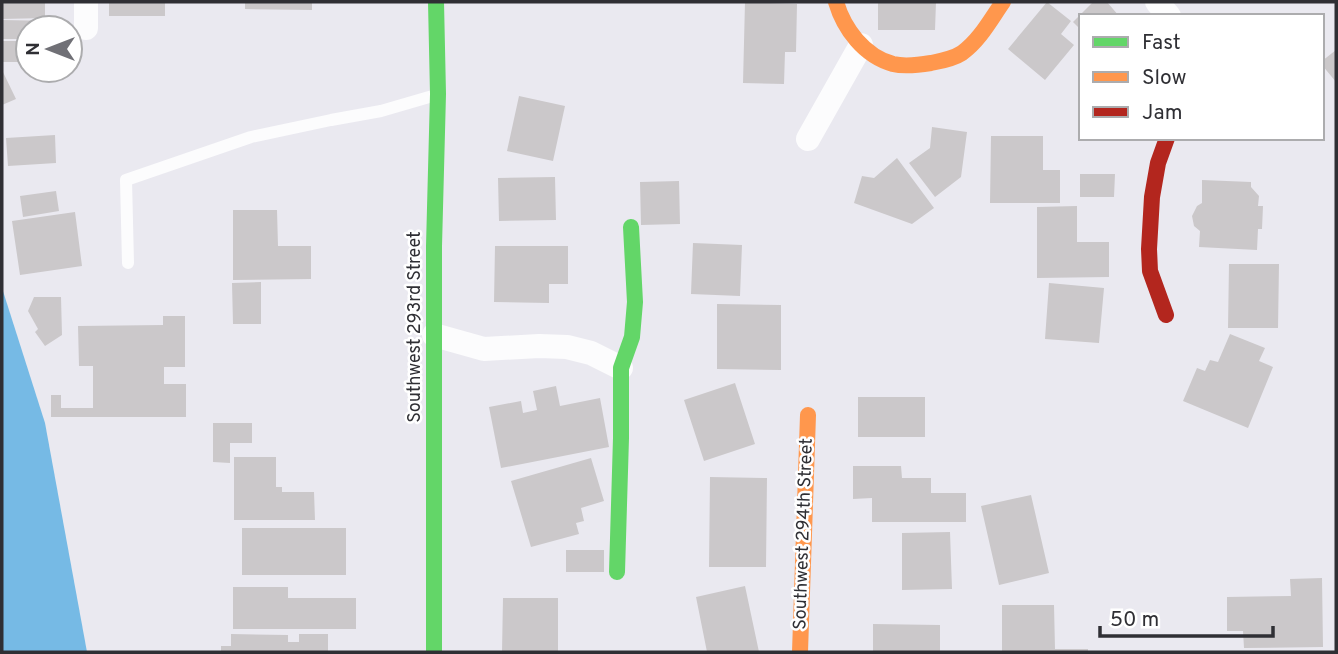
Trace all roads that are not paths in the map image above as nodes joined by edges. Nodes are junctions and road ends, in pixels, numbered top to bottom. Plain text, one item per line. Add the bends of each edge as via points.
1 (86, 2) edge
2 (436, 2) edge
3 (836, 2) edge
4 (1003, 2) edge
5 (86, 28) dead end
6 (861, 45) junction
7 (438, 94) junction
8 (808, 139) dead end
9 (1166, 140) edge
10 (631, 227) dead end
11 (128, 263) dead end
12 (1166, 315) dead end
13 (434, 335) junction
14 (621, 368) junction
15 (808, 415) dead end
16 (617, 572) dead end
17 (434, 652) edge
18 (800, 652) edge

1 - 5 street
2 - 7 street, Southwest 293rd Street
3 - 6 street
4 - 6 street via 973,43 958,55 927,64 894,65
6 - 8 street
7 - 11 lane via 381,111 251,136 126,180
7 - 13 street, Southwest 293rd Street
9 - 12 street via 1152,197 1149,250 1150,271
10 - 14 street via 635,302 632,337
13 - 14 street via 484,349 568,347
13 - 17 street, Southwest 293rd Street
14 - 16 street
15 - 18 street, Southwest 294th Street

